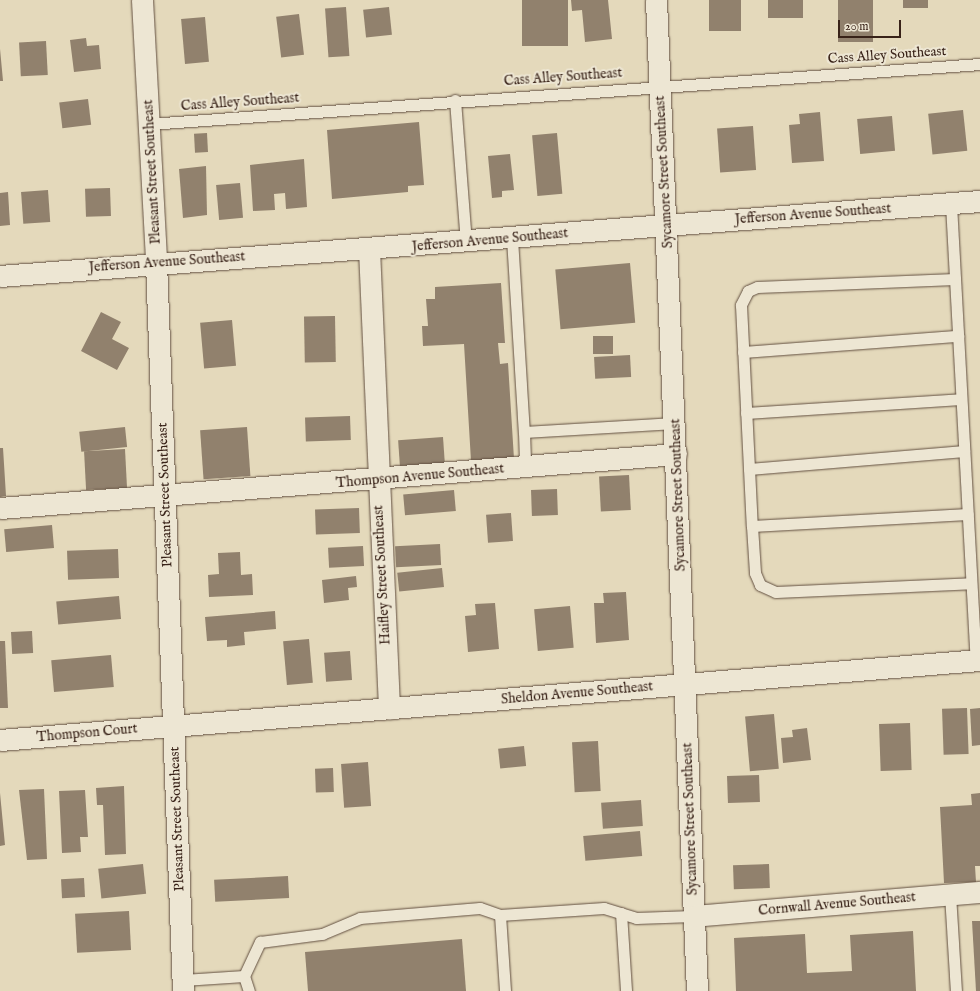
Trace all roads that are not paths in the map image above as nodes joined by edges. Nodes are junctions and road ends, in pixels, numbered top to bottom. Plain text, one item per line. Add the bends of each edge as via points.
1 (142, 0) edge
2 (656, 0) edge
3 (980, 64) edge
4 (659, 84) junction
5 (455, 100) junction
6 (149, 124) junction
7 (980, 201) edge
8 (951, 204) junction
9 (666, 225) junction
10 (512, 238) junction
11 (466, 242) junction
12 (368, 249) junction
13 (156, 262) junction
14 (0, 276) edge
15 (955, 279) junction
16 (958, 336) junction
17 (743, 352) junction
18 (961, 399) junction
19 (746, 413) junction
20 (675, 423) junction
21 (524, 432) junction
22 (964, 450) junction
23 (676, 454) junction
24 (525, 467) junction
25 (749, 469) junction
26 (377, 479) junction
27 (164, 497) junction
28 (0, 508) edge
29 (968, 514) junction
30 (752, 526) junction
31 (972, 583) junction
32 (978, 661) edge
33 (686, 684) junction
34 (389, 709) junction
35 (174, 726) junction
36 (0, 740) edge
37 (980, 892) edge
38 (950, 894) junction
39 (621, 913) junction
40 (500, 916) junction
41 (693, 916) junction
42 (244, 976) junction
43 (183, 986) edge
44 (249, 991) edge
45 (505, 991) edge
46 (626, 991) edge
47 (697, 991) edge
48 (956, 991) edge

1 - 6 street, Pleasant Street Southeast
2 - 4 street, Sycamore Street Southeast
3 - 4 lane, Cass Alley Southeast
4 - 5 lane, Cass Alley Southeast
4 - 9 street, Sycamore Street Southeast
5 - 6 lane, Cass Alley Southeast
5 - 11 lane
6 - 13 street, Pleasant Street Southeast
7 - 8 street, Jefferson Avenue Southeast
8 - 9 street, Jefferson Avenue Southeast
8 - 15 lane
9 - 10 street, Jefferson Avenue Southeast
9 - 20 street, Sycamore Street Southeast
10 - 11 street, Jefferson Avenue Southeast
10 - 21 lane
11 - 12 street, Jefferson Avenue Southeast
12 - 13 street, Jefferson Avenue Southeast
12 - 26 street, Haifley Street Southeast
13 - 14 street, Jefferson Avenue Southeast
13 - 27 street, Pleasant Street Southeast
15 - 16 lane
15 - 17 lane via 757,287 748,291 740,305
16 - 17 lane
16 - 18 lane
17 - 19 lane
18 - 19 lane
18 - 22 lane
19 - 25 lane
20 - 21 lane
20 - 23 street, Sycamore Street Southeast
21 - 24 lane
22 - 25 lane
22 - 29 lane
23 - 24 street, Thompson Avenue Southeast
23 - 33 street, Sycamore Street Southeast
24 - 26 street, Thompson Avenue Southeast
25 - 30 lane
26 - 27 street, Thompson Avenue Southeast
26 - 34 street, Haifley Street Southeast
27 - 28 street, Thompson Avenue Southeast
27 - 35 street, Pleasant Street Southeast
29 - 30 lane
29 - 31 lane
30 - 31 lane via 755,573 760,585 776,592
31 - 32 lane
32 - 33 street, Sheldon Avenue Southeast
33 - 34 street, Sheldon Avenue Southeast
33 - 41 street, Sycamore Street Southeast
34 - 35 street, Sheldon Avenue Southeast
35 - 36 street, Thompson Court
35 - 43 street, Pleasant Street Southeast
37 - 38 street, Cornwall Avenue Southeast
38 - 41 street, Cornwall Avenue Southeast
38 - 48 lane
39 - 40 lane via 604,908
39 - 41 lane via 636,918
39 - 46 lane
40 - 42 lane via 480,908 360,918 322,934 260,942
40 - 45 lane
41 - 47 street, Sycamore Street Southeast
42 - 43 lane
42 - 44 lane

